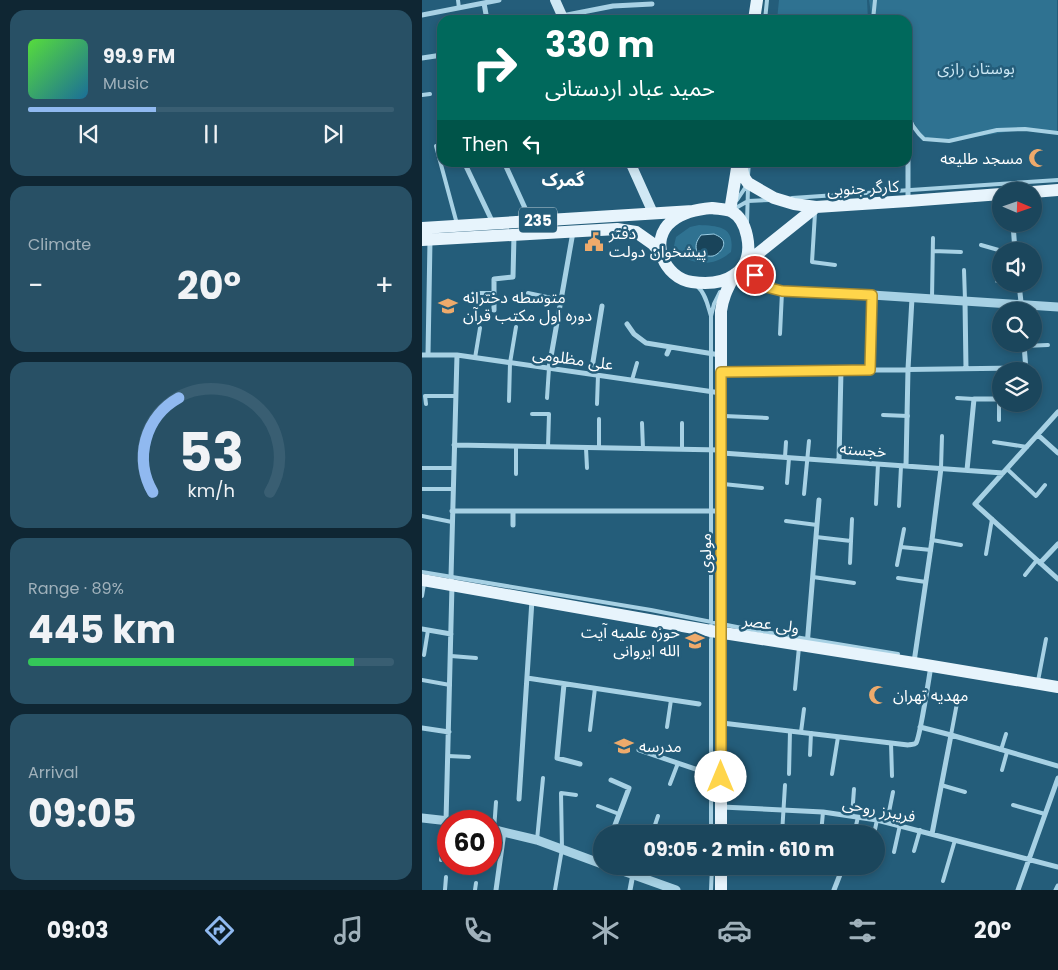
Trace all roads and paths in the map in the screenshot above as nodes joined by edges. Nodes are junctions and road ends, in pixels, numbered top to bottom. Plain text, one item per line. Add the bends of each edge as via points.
1 (458, 0) edge
2 (499, 0) edge
3 (555, 0) edge
4 (757, 0) edge
5 (767, 0) edge
6 (875, 0) edge
7 (484, 3) junction
8 (652, 4) dead end
9 (459, 8) junction
10 (422, 14) edge
11 (486, 15) edge
12 (562, 15) edge
13 (576, 15) edge
14 (755, 15) edge
15 (766, 15) edge
16 (874, 15) edge
17 (437, 56) edge
18 (422, 58) edge
19 (430, 94) dead end
20 (422, 95) edge
21 (912, 122) edge
22 (1058, 133) edge
23 (436, 146) dead end
24 (437, 150) edge
25 (442, 167) edge
26 (466, 167) edge
27 (506, 167) edge
28 (632, 167) edge
29 (738, 167) edge
30 (741, 167) edge
31 (749, 167) edge
32 (908, 167) edge
33 (1058, 180) edge
34 (748, 183) junction
35 (1057, 191) edge
36 (1042, 192) edge
37 (992, 195) edge
38 (748, 201) junction
39 (908, 202) junction
40 (816, 207) junction
41 (525, 208) dead end
42 (693, 211) junction
43 (730, 211) junction
44 (653, 213) junction
45 (494, 223) junction
46 (458, 225) junction
47 (422, 228) edge
48 (573, 231) junction
49 (747, 232) junction
50 (514, 234) junction
51 (933, 238) dead end
52 (426, 239) edge
53 (981, 245) dead end
54 (992, 248) edge
55 (933, 251) junction
56 (961, 252) dead end
57 (661, 254) junction
58 (746, 263) junction
59 (835, 265) dead end
60 (964, 270) dead end
61 (735, 274) junction
62 (689, 282) junction
63 (782, 291) junction
64 (473, 293) dead end
65 (494, 293) junction
66 (528, 293) dead end
67 (872, 295) junction
68 (912, 298) junction
69 (932, 299) junction
70 (562, 300) junction
71 (965, 301) junction
72 (992, 304) edge
73 (602, 306) dead end
74 (1042, 307) edge
75 (1058, 307) edge
76 (494, 310) dead end
77 (712, 316) junction
78 (627, 324) dead end
79 (516, 327) dead end
80 (480, 328) dead end
81 (780, 334) dead end
82 (1042, 345) edge
83 (1048, 345) dead end
84 (670, 347) junction
85 (667, 354) dead end
86 (425, 355) edge
87 (457, 355) junction
88 (716, 355) junction
89 (475, 358) junction
90 (510, 363) junction
91 (637, 363) dead end
92 (550, 368) junction
93 (966, 369) junction
94 (992, 369) edge
95 (841, 370) junction
96 (870, 370) junction
97 (908, 370) junction
98 (721, 372) junction
99 (591, 374) junction
100 (598, 375) junction
101 (632, 380) junction
102 (716, 392) junction
103 (456, 396) junction
104 (547, 398) dead end
105 (957, 398) dead end
106 (974, 399) junction
107 (992, 399) edge
108 (509, 401) dead end
109 (426, 404) dead end
110 (597, 404) dead end
111 (999, 412) edge
112 (1058, 412) edge
113 (532, 414) dead end
114 (884, 415) dead end
115 (721, 416) junction
116 (908, 416) junction
117 (767, 418) dead end
118 (599, 419) dead end
119 (999, 420) dead end
120 (642, 423) dead end
121 (682, 423) dead end
122 (1038, 435) junction
123 (942, 436) dead end
124 (809, 441) dead end
125 (786, 442) dead end
126 (994, 442) dead end
127 (454, 445) junction
128 (516, 446) junction
129 (548, 447) junction
130 (1027, 447) junction
131 (586, 448) junction
132 (599, 448) junction
133 (643, 448) junction
134 (682, 449) junction
135 (718, 451) junction
136 (1058, 453) edge
137 (787, 458) junction
138 (808, 459) junction
139 (839, 461) junction
140 (878, 464) junction
141 (903, 466) junction
142 (422, 468) edge
143 (454, 468) junction
144 (587, 468) dead end
145 (941, 468) junction
146 (967, 470) junction
147 (1005, 471) junction
148 (516, 474) dead end
149 (787, 483) dead end
150 (721, 484) junction
151 (1045, 485) dead end
152 (762, 488) dead end
153 (422, 489) edge
154 (453, 489) junction
155 (804, 494) dead end
156 (819, 500) dead end
157 (876, 504) dead end
158 (899, 506) dead end
159 (452, 511) junction
160 (513, 511) junction
161 (716, 511) junction
162 (422, 516) edge
163 (852, 519) dead end
164 (992, 519) junction
165 (786, 521) dead end
166 (452, 522) junction
167 (513, 525) dead end
168 (817, 525) junction
169 (904, 529) dead end
170 (816, 537) junction
171 (932, 540) junction
172 (851, 542) junction
173 (1058, 544) edge
174 (961, 545) dead end
175 (901, 547) junction
176 (931, 550) junction
177 (986, 554) dead end
178 (1038, 561) junction
179 (850, 563) dead end
180 (897, 565) dead end
181 (1025, 576) dead end
182 (423, 577) edge
183 (813, 577) junction
184 (898, 578) dead end
185 (1058, 579) edge
186 (451, 581) junction
187 (926, 582) junction
188 (854, 583) dead end
189 (422, 596) edge
190 (532, 599) junction
191 (716, 628) junction
192 (425, 629) edge
193 (451, 634) junction
194 (1046, 639) dead end
195 (804, 643) junction
196 (424, 655) dead end
197 (450, 656) junction
198 (476, 658) dead end
199 (921, 661) junction
200 (527, 678) junction
201 (422, 680) edge
202 (1042, 681) edge
203 (564, 684) junction
204 (450, 685) junction
205 (595, 688) junction
206 (795, 689) dead end
207 (671, 700) junction
208 (957, 703) dead end
209 (699, 704) dead end
210 (804, 709) dead end
211 (721, 723) junction
212 (667, 727) dead end
213 (920, 727) junction
214 (422, 728) edge
215 (590, 730) dead end
216 (790, 731) junction
217 (449, 732) junction
218 (801, 732) junction
219 (811, 734) junction
220 (1006, 734) dead end
221 (952, 735) junction
222 (838, 737) junction
223 (892, 743) junction
224 (639, 750) dead end
225 (1004, 751) junction
226 (810, 755) dead end
227 (448, 756) junction
228 (469, 757) dead end
229 (678, 763) junction
230 (580, 764) dead end
231 (1058, 766) edge
232 (1002, 770) dead end
233 (789, 774) dead end
234 (832, 774) dead end
235 (716, 776) junction
236 (892, 776) dead end
237 (543, 778) dead end
238 (1058, 778) edge
239 (611, 780) dead end
240 (670, 784) dead end
241 (784, 785) dead end
242 (941, 785) junction
243 (854, 789) dead end
244 (893, 792) dead end
245 (965, 792) dead end
246 (576, 795) dead end
247 (519, 799) dead end
248 (496, 802) dead end
249 (1012, 805) dead end
250 (598, 806) dead end
251 (721, 807) junction
252 (448, 810) edge
253 (495, 810) edge
254 (784, 810) junction
255 (823, 812) junction
256 (619, 814) junction
257 (1045, 814) junction
258 (658, 816) dead end
259 (855, 816) junction
260 (422, 818) edge
261 (437, 820) edge
262 (878, 820) junction
263 (887, 822) junction
264 (615, 825) edge
265 (655, 825) edge
266 (712, 825) edge
267 (721, 825) edge
268 (783, 825) edge
269 (822, 825) edge
270 (854, 825) edge
271 (877, 825) edge
272 (900, 825) junction
273 (920, 830) junction
274 (504, 832) joint
275 (932, 834) junction
276 (537, 840) junction
277 (955, 840) junction
278 (562, 849) junction
279 (914, 851) dead end
280 (894, 852) dead end
281 (1029, 859) junction
282 (593, 861) edge
283 (1058, 867) edge
284 (632, 875) edge
285 (635, 875) edge
286 (712, 875) edge
287 (721, 875) edge
288 (840, 875) edge
289 (446, 877) dead end
290 (944, 881) dead end
291 (476, 883) dead end
292 (1058, 886) edge
293 (445, 890) edge
294 (475, 890) edge
295 (496, 890) edge
296 (556, 890) edge
297 (630, 890) edge
298 (676, 890) edge
299 (712, 890) edge
300 (721, 890) edge
301 (834, 890) edge
302 (1018, 890) edge
303 (1056, 890) edge

1 - 9 lane
2 - 7 street
3 - 12 main road
4 - 14 main road
5 - 15 lane
6 - 16 lane
7 - 9 street
7 - 11 street
8 - 13 street via 614,6
9 - 10 street
17 - 18 street
19 - 20 lane
21 - 22 lane via 924,139 949,141 997,130
23 - 24 lane
25 - 46 lane
26 - 45 street
27 - 41 street
28 - 44 main road
29 - 43 main road
30 - 34 main road
31 - 34 lane
32 - 39 street
33 - 38 lane
34 - 38 lane
34 - 40 main road via 774,198
34 - 43 lane
35 - 36 main road
37 - 39 main road, کارگر جنوبی
38 - 43 lane
38 - 49 lane
39 - 40 main road, کارگر جنوبی
40 - 58 main road, کارگر جنوبی
40 - 59 lane via 812,262
42 - 43 main road via 712,208
42 - 44 main road, 235
42 - 57 main road via 668,224 660,241
43 - 49 main road via 741,220
44 - 45 main road, 235
45 - 46 main road, 235
46 - 47 main road, 235
48 - 50 main road, 235
48 - 57 main road, 235 via 617,229 636,232
48 - 70 street
49 - 58 main road via 749,248
50 - 52 main road, 235
50 - 65 street via 513,277 494,279
51 - 55 lane
52 - 86 street
53 - 54 lane
55 - 56 lane
55 - 69 lane
57 - 62 main road via 667,267
58 - 61 main road
58 - 63 street via 766,287
60 - 71 lane
61 - 62 main road via 711,283
61 - 77 lane via 720,292
61 - 88 main road, مولوی via 723,299
62 - 77 lane via 701,289
63 - 67 street
63 - 81 lane
64 - 65 lane
65 - 76 street
66 - 70 lane
67 - 68 street
67 - 96 street
68 - 69 street
68 - 97 street
69 - 71 street
70 - 92 street
71 - 72 street
71 - 93 street
73 - 99 street
74 - 75 street
77 - 88 lane
78 - 84 street via 646,342
79 - 90 lane
80 - 89 lane
82 - 83 lane
84 - 85 street
84 - 88 street
86 - 87 street, علی مظلومی
87 - 89 street, علی مظلومی
87 - 103 street
88 - 98 main road, مولوی
88 - 102 lane
89 - 90 street, علی مظلومی
90 - 92 street, علی مظلومی
90 - 108 lane
91 - 101 lane
92 - 99 street, علی مظلومی
92 - 104 lane
93 - 94 street
93 - 97 street
95 - 96 street
95 - 98 street
95 - 139 street
96 - 97 street
97 - 116 street
98 - 102 main road, مولوی
99 - 100 street, علی مظلومی
100 - 101 street, علی مظلومی
100 - 110 lane
101 - 102 street, علی مظلومی
102 - 115 main road, مولوی
102 - 135 lane
103 - 109 lane via 425,396
103 - 127 street
105 - 106 lane
106 - 107 street
106 - 146 street
111 - 119 lane
112 - 122 street
113 - 129 lane via 549,414
114 - 116 lane
115 - 117 lane
115 - 135 main road, مولوی
116 - 141 street
118 - 132 lane
120 - 133 lane
121 - 134 lane
122 - 130 street
122 - 136 street
123 - 145 lane
124 - 138 lane
125 - 137 lane
126 - 130 lane
127 - 128 street, خجسته
127 - 143 street
128 - 129 street, خجسته
128 - 148 lane
129 - 131 street, خجسته
130 - 147 street
131 - 132 street, خجسته
131 - 144 lane
132 - 133 street, خجسته
133 - 134 street, خجسته
134 - 135 street, خجسته
135 - 137 street, خجسته
135 - 150 main road, مولوی
135 - 161 lane
137 - 138 street, خجسته
137 - 149 lane
138 - 139 street, خجسته
138 - 155 lane
139 - 140 street, خجسته
140 - 141 street, خجسته
140 - 157 lane
141 - 145 street, خجسته
141 - 158 lane
142 - 143 lane
143 - 154 street
145 - 146 street, خجسته
145 - 171 street
146 - 147 street, خجسته
147 - 151 lane via 1036,496
147 - 164 street via 976,504
150 - 152 lane
150 - 161 main road, مولوی
153 - 154 lane
154 - 159 street
156 - 168 street
159 - 160 street
159 - 166 street
160 - 161 street
160 - 167 street
161 - 191 main road, مولوی
162 - 166 lane
163 - 172 lane
164 - 177 lane
164 - 178 street
165 - 168 lane
166 - 186 street
168 - 170 street
169 - 175 lane
170 - 172 lane
170 - 183 street
171 - 174 lane
171 - 176 street
172 - 179 lane
173 - 178 street
175 - 176 lane
175 - 180 lane
176 - 187 street
178 - 181 lane
178 - 185 street
182 - 186 main road, ولی عصر
182 - 189 lane
183 - 188 lane
183 - 195 street
184 - 187 lane
186 - 190 main road, ولی عصر
186 - 191 lane via 651,610
186 - 193 street
187 - 199 street
190 - 191 main road, ولی عصر
190 - 200 street
191 - 195 main road, ولی عصر
191 - 211 main road, مولوی
191 - 235 lane
192 - 193 street
192 - 196 lane
193 - 197 street
194 - 202 lane
195 - 199 main road, ولی عصر
195 - 206 lane
197 - 198 lane
197 - 204 street
199 - 202 main road, ولی عصر
199 - 213 street
200 - 203 street
200 - 247 street
201 - 204 lane
203 - 205 street
203 - 230 street via 557,758
204 - 217 street
205 - 207 street
205 - 215 lane
207 - 209 street
207 - 212 lane
208 - 221 lane
210 - 218 lane
211 - 216 street
211 - 235 main road, مولوی
213 - 221 street
213 - 223 street via 915,743
214 - 217 street
216 - 218 street
216 - 233 lane
217 - 227 street
218 - 219 street
219 - 222 street
219 - 226 lane
220 - 225 lane
221 - 225 street
221 - 242 street
222 - 223 street
222 - 234 lane
223 - 236 lane
224 - 229 street
225 - 231 street
225 - 232 lane
227 - 228 lane
227 - 252 street
229 - 235 street
229 - 240 lane
235 - 251 main road, مولوی
235 - 266 lane
237 - 276 lane
238 - 257 street
239 - 256 street via 629,788
241 - 254 lane
242 - 245 lane
242 - 275 street
243 - 259 lane
244 - 263 lane
246 - 278 lane via 561,793
248 - 253 lane
249 - 257 lane
250 - 256 lane
251 - 254 street, فریبرز روحی
251 - 267 main road, مولوی
254 - 255 street, فریبرز روحی
254 - 268 lane
255 - 259 street, فریبرز روحی
255 - 269 lane
256 - 264 street
257 - 281 street
258 - 265 lane
259 - 262 street, فریبرز روحی
259 - 270 lane
260 - 261 street
262 - 263 street, فریبرز روحی
262 - 271 lane
263 - 272 street, فریبرز روحی
272 - 273 street, فریبرز روحی
272 - 280 lane
273 - 275 street, فریبرز روحی
273 - 279 lane
274 - 276 street
274 - 295 street
275 - 277 street, فریبرز روحی
276 - 278 street
277 - 281 street, فریبرز روحی
277 - 290 lane
278 - 282 street
278 - 296 lane
281 - 283 street, فریبرز روحی
281 - 302 street
284 - 297 street
285 - 298 street
286 - 299 lane
287 - 300 main road
288 - 301 street
289 - 293 lane
291 - 294 lane
292 - 303 street

